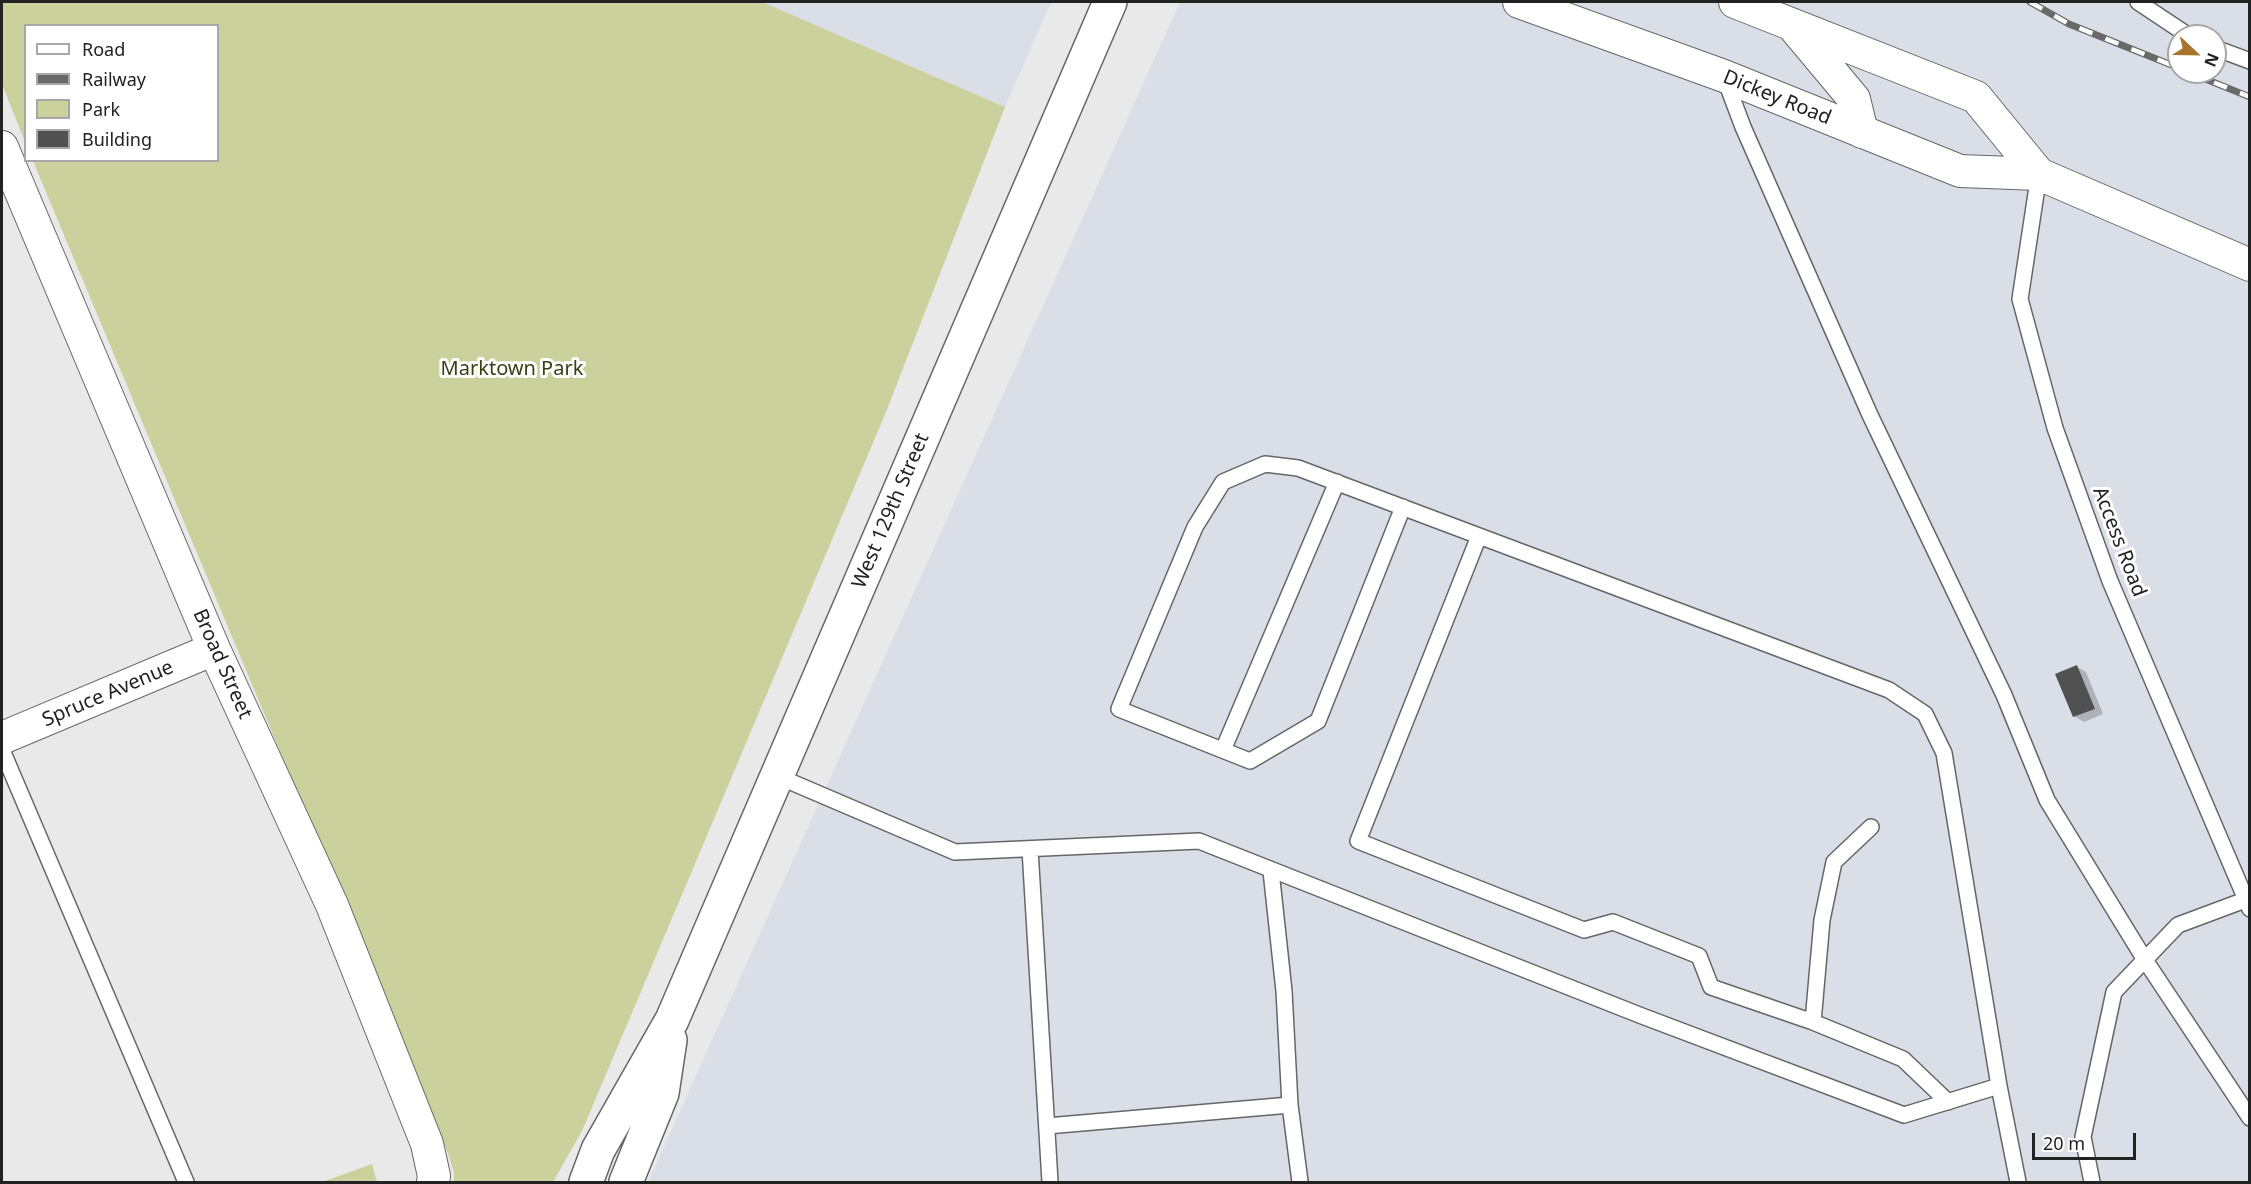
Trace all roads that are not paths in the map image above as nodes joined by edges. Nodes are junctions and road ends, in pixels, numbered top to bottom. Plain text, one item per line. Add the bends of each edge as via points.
1 (1110, 2) edge
2 (1519, 2) edge
3 (1735, 2) edge
4 (2138, 2) edge
5 (1790, 23) junction
6 (2171, 24) edge
7 (2227, 53) edge
8 (2250, 62) edge
9 (1724, 76) junction
10 (1862, 132) junction
11 (2, 147) edge
12 (2039, 174) junction
13 (2250, 265) edge
14 (1337, 482) junction
15 (1403, 507) junction
16 (1479, 536) junction
17 (214, 649) junction
18 (2, 738) edge
19 (2, 750) edge
20 (1223, 750) junction
21 (777, 776) junction
22 (1871, 827) dead end
23 (1030, 849) junction
24 (1271, 871) junction
25 (2247, 904) edge
26 (2145, 960) junction
27 (672, 1020) junction
28 (1813, 1022) junction
29 (1999, 1086) junction
30 (1948, 1102) junction
31 (1290, 1105) junction
32 (2250, 1118) edge
33 (1047, 1126) junction
34 (186, 1182) edge
35 (433, 1182) edge
36 (586, 1182) edge
37 (626, 1182) edge
38 (1050, 1182) edge
39 (1300, 1182) edge
40 (2018, 1182) edge
41 (2092, 1182) edge

1 - 21 main road, West 129th Street
2 - 9 street, Dickey Road
3 - 5 street, Dickey Road
4 - 6 lane
5 - 10 street via 1854,99
5 - 12 street, Dickey Road via 1976,97
7 - 8 lane
9 - 10 street, Dickey Road
9 - 26 lane via 1870,415 2004,695 2047,800
10 - 12 street, Dickey Road via 1960,171
11 - 17 street, Broad Street
12 - 13 street, Dickey Road
12 - 25 lane, Access Road via 2020,299 2055,428 2110,581
14 - 15 lane
14 - 20 lane
14 - 20 lane via 1298,468 1265,464 1222,482 1195,527 1119,709
15 - 16 lane
15 - 20 lane via 1318,721 1250,761
16 - 28 lane via 1358,841 1584,930 1613,922 1699,956 1711,987
16 - 29 lane via 1889,690 1925,714 1944,753
17 - 18 street, Spruce Avenue
17 - 35 street, Broad Street via 332,905 427,1143
19 - 34 lane
21 - 23 lane via 955,852
21 - 27 main road, West 129th Street
22 - 28 lane via 1834,862 1822,920
23 - 24 lane via 1199,841
23 - 33 lane
24 - 30 lane via 1904,1115
24 - 31 lane via 1284,991
25 - 26 lane via 2178,925
26 - 32 lane
26 - 41 lane via 2114,992 2084,1137
27 - 36 main road, West 129th Street via 598,1150
27 - 37 main road, West 129th Street via 662,1093
28 - 30 lane via 1903,1059
29 - 30 lane
29 - 40 lane
31 - 33 lane
31 - 39 lane
33 - 38 lane

